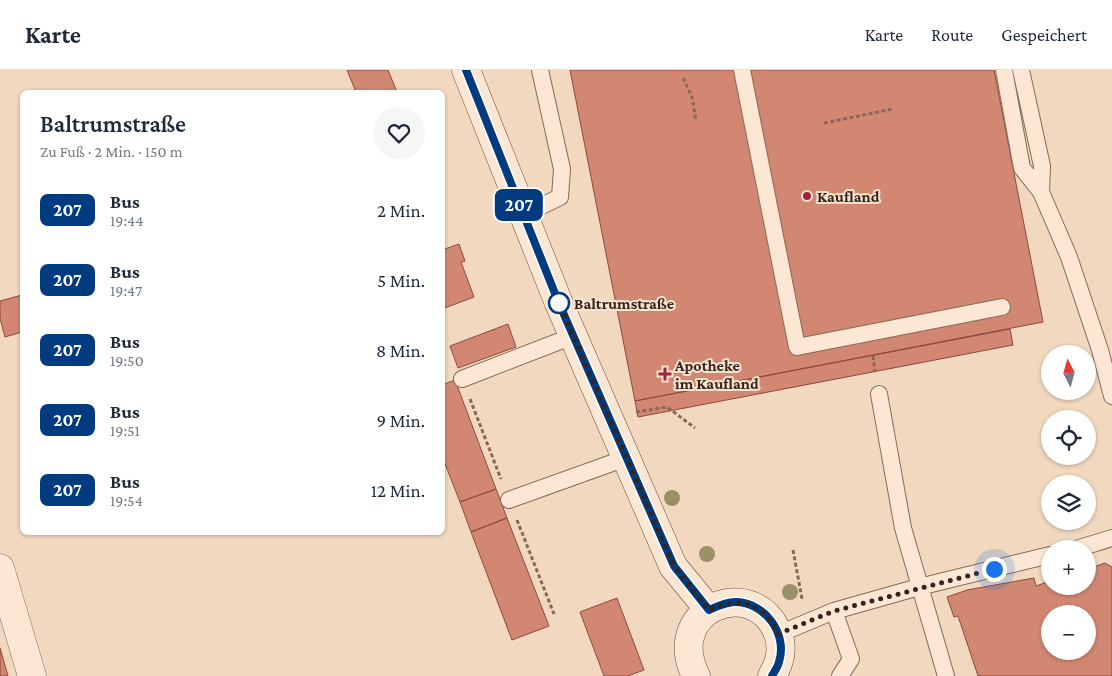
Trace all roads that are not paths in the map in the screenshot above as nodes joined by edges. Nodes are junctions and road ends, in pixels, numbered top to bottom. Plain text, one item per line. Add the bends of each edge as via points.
1 (466, 70) edge
2 (540, 70) edge
3 (742, 70) edge
4 (1004, 70) edge
5 (1021, 70) edge
6 (1041, 192) junction
7 (523, 215) junction
8 (1002, 307) dead end
9 (573, 336) junction
10 (462, 379) dead end
11 (879, 394) dead end
12 (1112, 396) edge
13 (626, 458) junction
14 (509, 500) dead end
15 (1112, 538) edge
16 (1096, 543) edge
17 (1041, 557) edge
18 (0, 568) edge
19 (920, 587) junction
20 (709, 610) junction
21 (834, 611) junction
22 (778, 634) junction
23 (32, 676) edge
24 (696, 676) edge
25 (772, 676) edge
26 (840, 676) edge
27 (946, 676) edge

1 - 7 street
2 - 7 lane via 562,169 560,197
3 - 8 lane via 797,347
4 - 6 lane via 1022,168
5 - 6 lane via 1042,166
6 - 12 lane via 1068,257
7 - 9 street
9 - 10 lane
9 - 13 street
11 - 19 lane via 903,528
13 - 14 lane
13 - 20 street via 674,566
15 - 16 lane
17 - 19 lane
18 - 23 street
19 - 21 lane
19 - 27 lane
20 - 22 street via 736,602 750,605 762,611
20 - 24 street via 690,633 690,663
21 - 22 lane
21 - 26 lane via 851,659
22 - 25 street via 781,648 779,663

